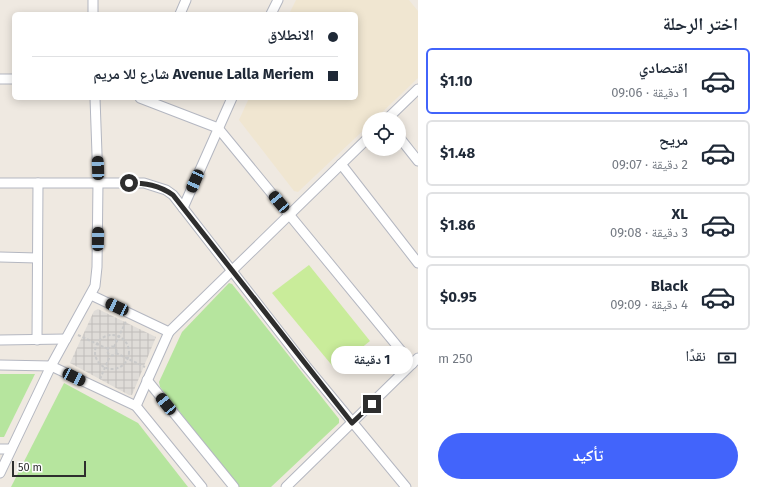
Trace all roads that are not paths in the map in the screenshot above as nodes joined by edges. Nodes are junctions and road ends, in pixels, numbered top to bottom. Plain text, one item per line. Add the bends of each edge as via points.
1 (93, 0) edge
2 (186, 0) edge
3 (278, 0) edge
4 (93, 12) edge
5 (181, 12) edge
6 (272, 12) edge
7 (0, 79) edge
8 (12, 80) edge
9 (418, 89) edge
10 (95, 100) edge
11 (145, 100) edge
12 (231, 100) edge
13 (394, 112) edge
14 (218, 128) junction
15 (362, 144) edge
16 (406, 146) edge
17 (418, 161) edge
18 (341, 164) junction
19 (98, 182) junction
20 (0, 183) edge
21 (38, 183) junction
22 (183, 208) junction
23 (289, 214) junction
24 (0, 257) edge
25 (37, 258) junction
26 (418, 263) edge
27 (231, 270) junction
28 (91, 295) junction
29 (169, 332) junction
30 (68, 335) junction
31 (0, 340) edge
32 (37, 340) junction
33 (415, 361) edge
34 (0, 365) edge
35 (51, 366) junction
36 (147, 380) junction
37 (136, 406) junction
38 (352, 423) junction
39 (0, 449) edge
40 (11, 449) junction
41 (0, 473) edge
42 (202, 487) edge
43 (234, 487) edge
44 (286, 487) edge
45 (406, 487) edge

1 - 4 street
2 - 5 street
3 - 6 street
7 - 8 street
9 - 13 street
10 - 19 street
11 - 14 street
12 - 14 street
14 - 22 street
14 - 23 street
15 - 18 street
16 - 17 street
18 - 23 street
18 - 26 street
19 - 21 street
19 - 22 street via 144,183 156,186 173,195
19 - 28 street via 97,277
20 - 21 street
21 - 25 street
22 - 27 street
23 - 27 street
23 - 33 street
24 - 25 street
25 - 32 street
27 - 29 street
27 - 38 street
28 - 29 street
28 - 30 street
29 - 36 street
30 - 32 street
30 - 35 street
31 - 32 street
33 - 38 street
34 - 35 street
35 - 37 street
35 - 40 street
36 - 37 street
36 - 43 street
37 - 42 street
38 - 44 street
38 - 45 street
39 - 40 street
40 - 41 street

